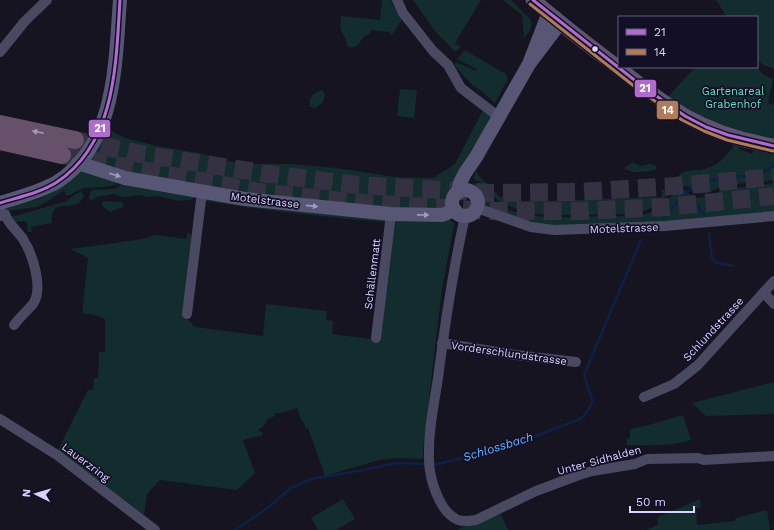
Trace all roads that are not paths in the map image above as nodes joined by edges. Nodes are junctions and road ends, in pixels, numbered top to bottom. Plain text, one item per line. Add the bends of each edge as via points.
1 (47, 0) edge
2 (120, 0) edge
3 (397, 0) edge
4 (533, 0) edge
5 (556, 18) junction
6 (0, 52) edge
7 (618, 67) edge
8 (619, 68) edge
9 (499, 117) junction
10 (0, 124) edge
11 (75, 140) tunnel mouth
12 (0, 141) edge
13 (774, 146) edge
14 (62, 155) tunnel mouth
15 (78, 163) junction
16 (464, 191) junction
17 (202, 192) junction
18 (0, 203) edge
19 (477, 208) junction
20 (460, 213) junction
21 (391, 214) junction
22 (0, 216) edge
23 (774, 216) edge
24 (774, 281) edge
25 (764, 293) junction
26 (774, 304) edge
27 (187, 314) dead end
28 (14, 325) dead end
29 (376, 338) dead end
30 (442, 343) junction
31 (576, 362) dead end
32 (644, 397) dead end
33 (0, 419) edge
34 (774, 456) edge
35 (429, 464) joint
36 (155, 530) edge

1 - 6 street via 25,21
2 - 15 street via 112,92 98,133
3 - 9 street via 403,13 433,51 448,65 461,88
4 - 5 main road
5 - 7 main road
5 - 9 street via 546,20 529,64
8 - 13 main road via 664,103 703,125 731,136
9 - 16 street via 460,183
11 -> 10 highway
12 - 14 highway
15 -> 17 street, Motelstrasse via 125,178
15 - 18 street via 67,174 45,188
16 - 19 street via 474,194 477,198
16 - 20 street via 453,199 453,206
17 -> 21 street, Motelstrasse
17 - 27 street
19 - 20 street via 470,215
19 - 23 street, Motelstrasse via 531,227 554,230 666,226
21 -> 20 street, Motelstrasse
20 - 30 street, Vorderschlundstrasse
21 - 29 street, Schällenmatt
22 - 28 street via 5,214 7,221 29,249 38,287 34,303
24 - 25 street, Schlundstrasse
25 - 26 street
25 - 32 street, Schlundstrasse via 698,365 674,384
30 - 31 street, Vorderschlundstrasse
30 - 35 street, Vorderschlundstrasse via 431,425
33 - 36 street, Lauerzring via 57,455
34 - 35 street, Unter Sidhalden via 704,460 647,459 636,464 592,472 552,484 469,521 458,520 446,511 437,494

